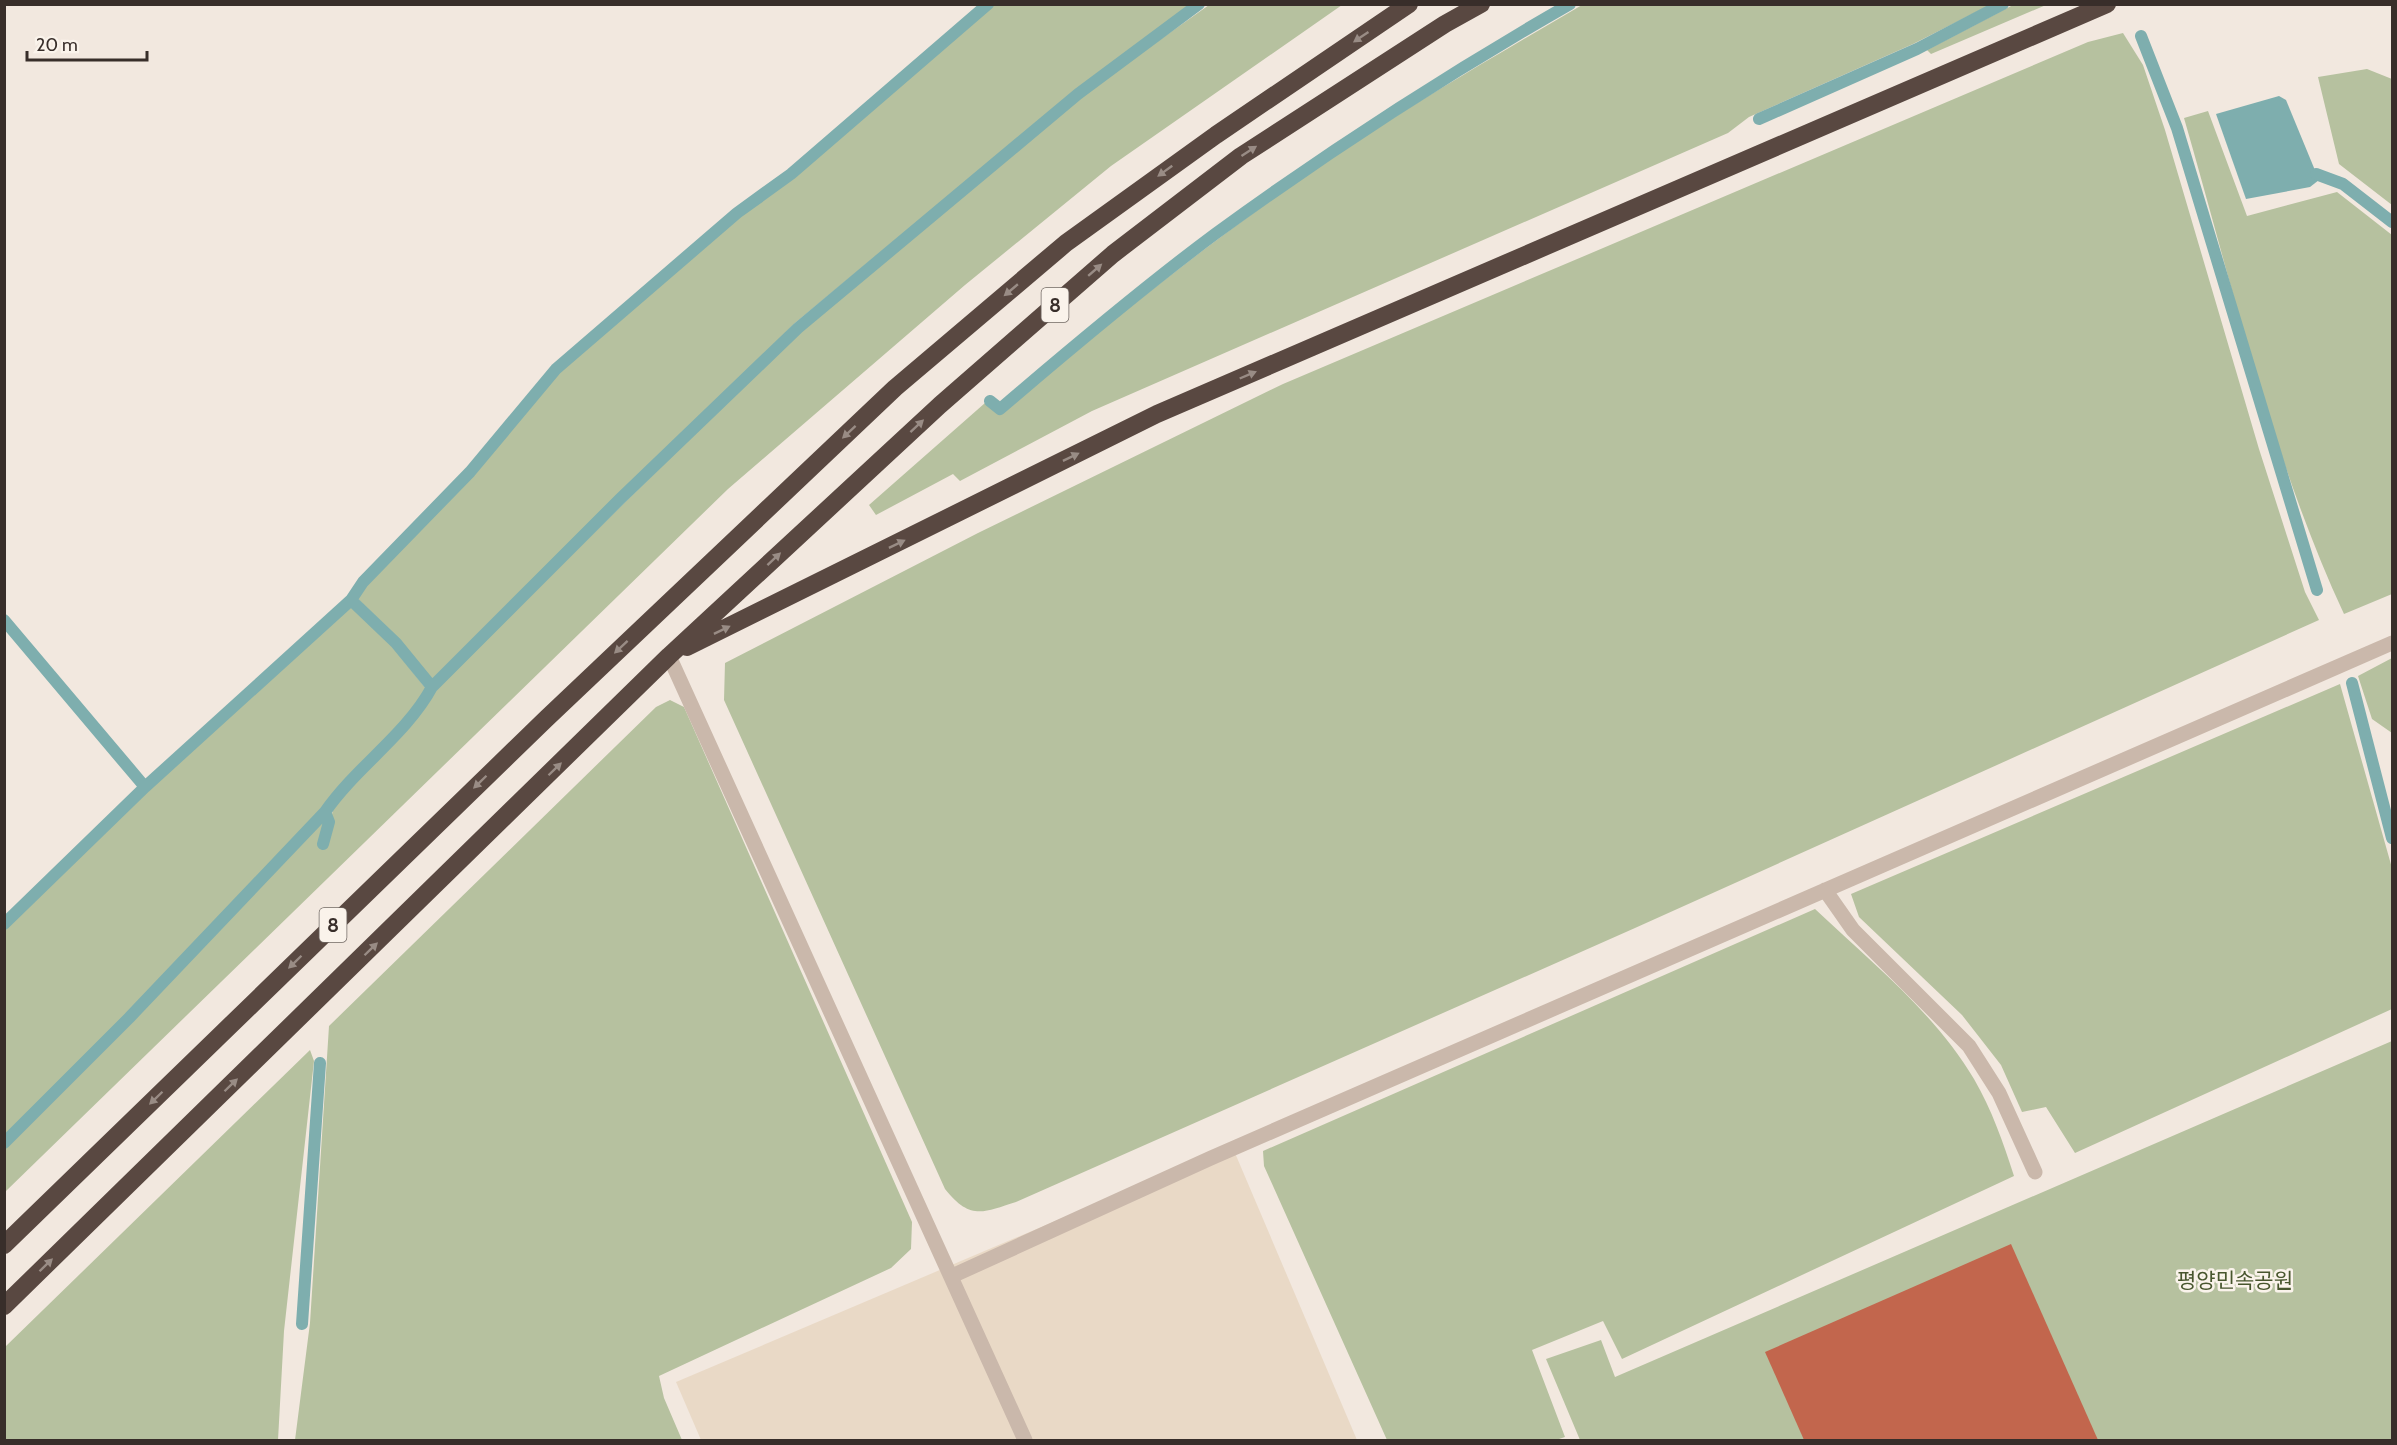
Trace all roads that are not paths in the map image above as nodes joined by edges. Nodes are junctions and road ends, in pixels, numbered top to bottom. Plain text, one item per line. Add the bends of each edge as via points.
1 (1409, 4) edge
2 (1481, 4) edge
3 (2107, 4) edge
4 (2392, 643) edge
5 (669, 656) junction
6 (1825, 890) junction
7 (2035, 1172) dead end
8 (4, 1245) edge
9 (952, 1276) junction
10 (4, 1306) edge
11 (1025, 1440) edge

1 -> 8 highway, 8 via 1066,243 895,388 547,718
5 -> 2 highway, 8 via 940,405 1113,254 1241,156
5 -> 3 highway via 1157,414
4 - 6 lane
5 - 9 lane
10 -> 5 highway, 8
6 - 7 lane via 1853,930 1970,1046 1999,1093
6 - 9 lane via 1211,1158
9 - 11 lane

